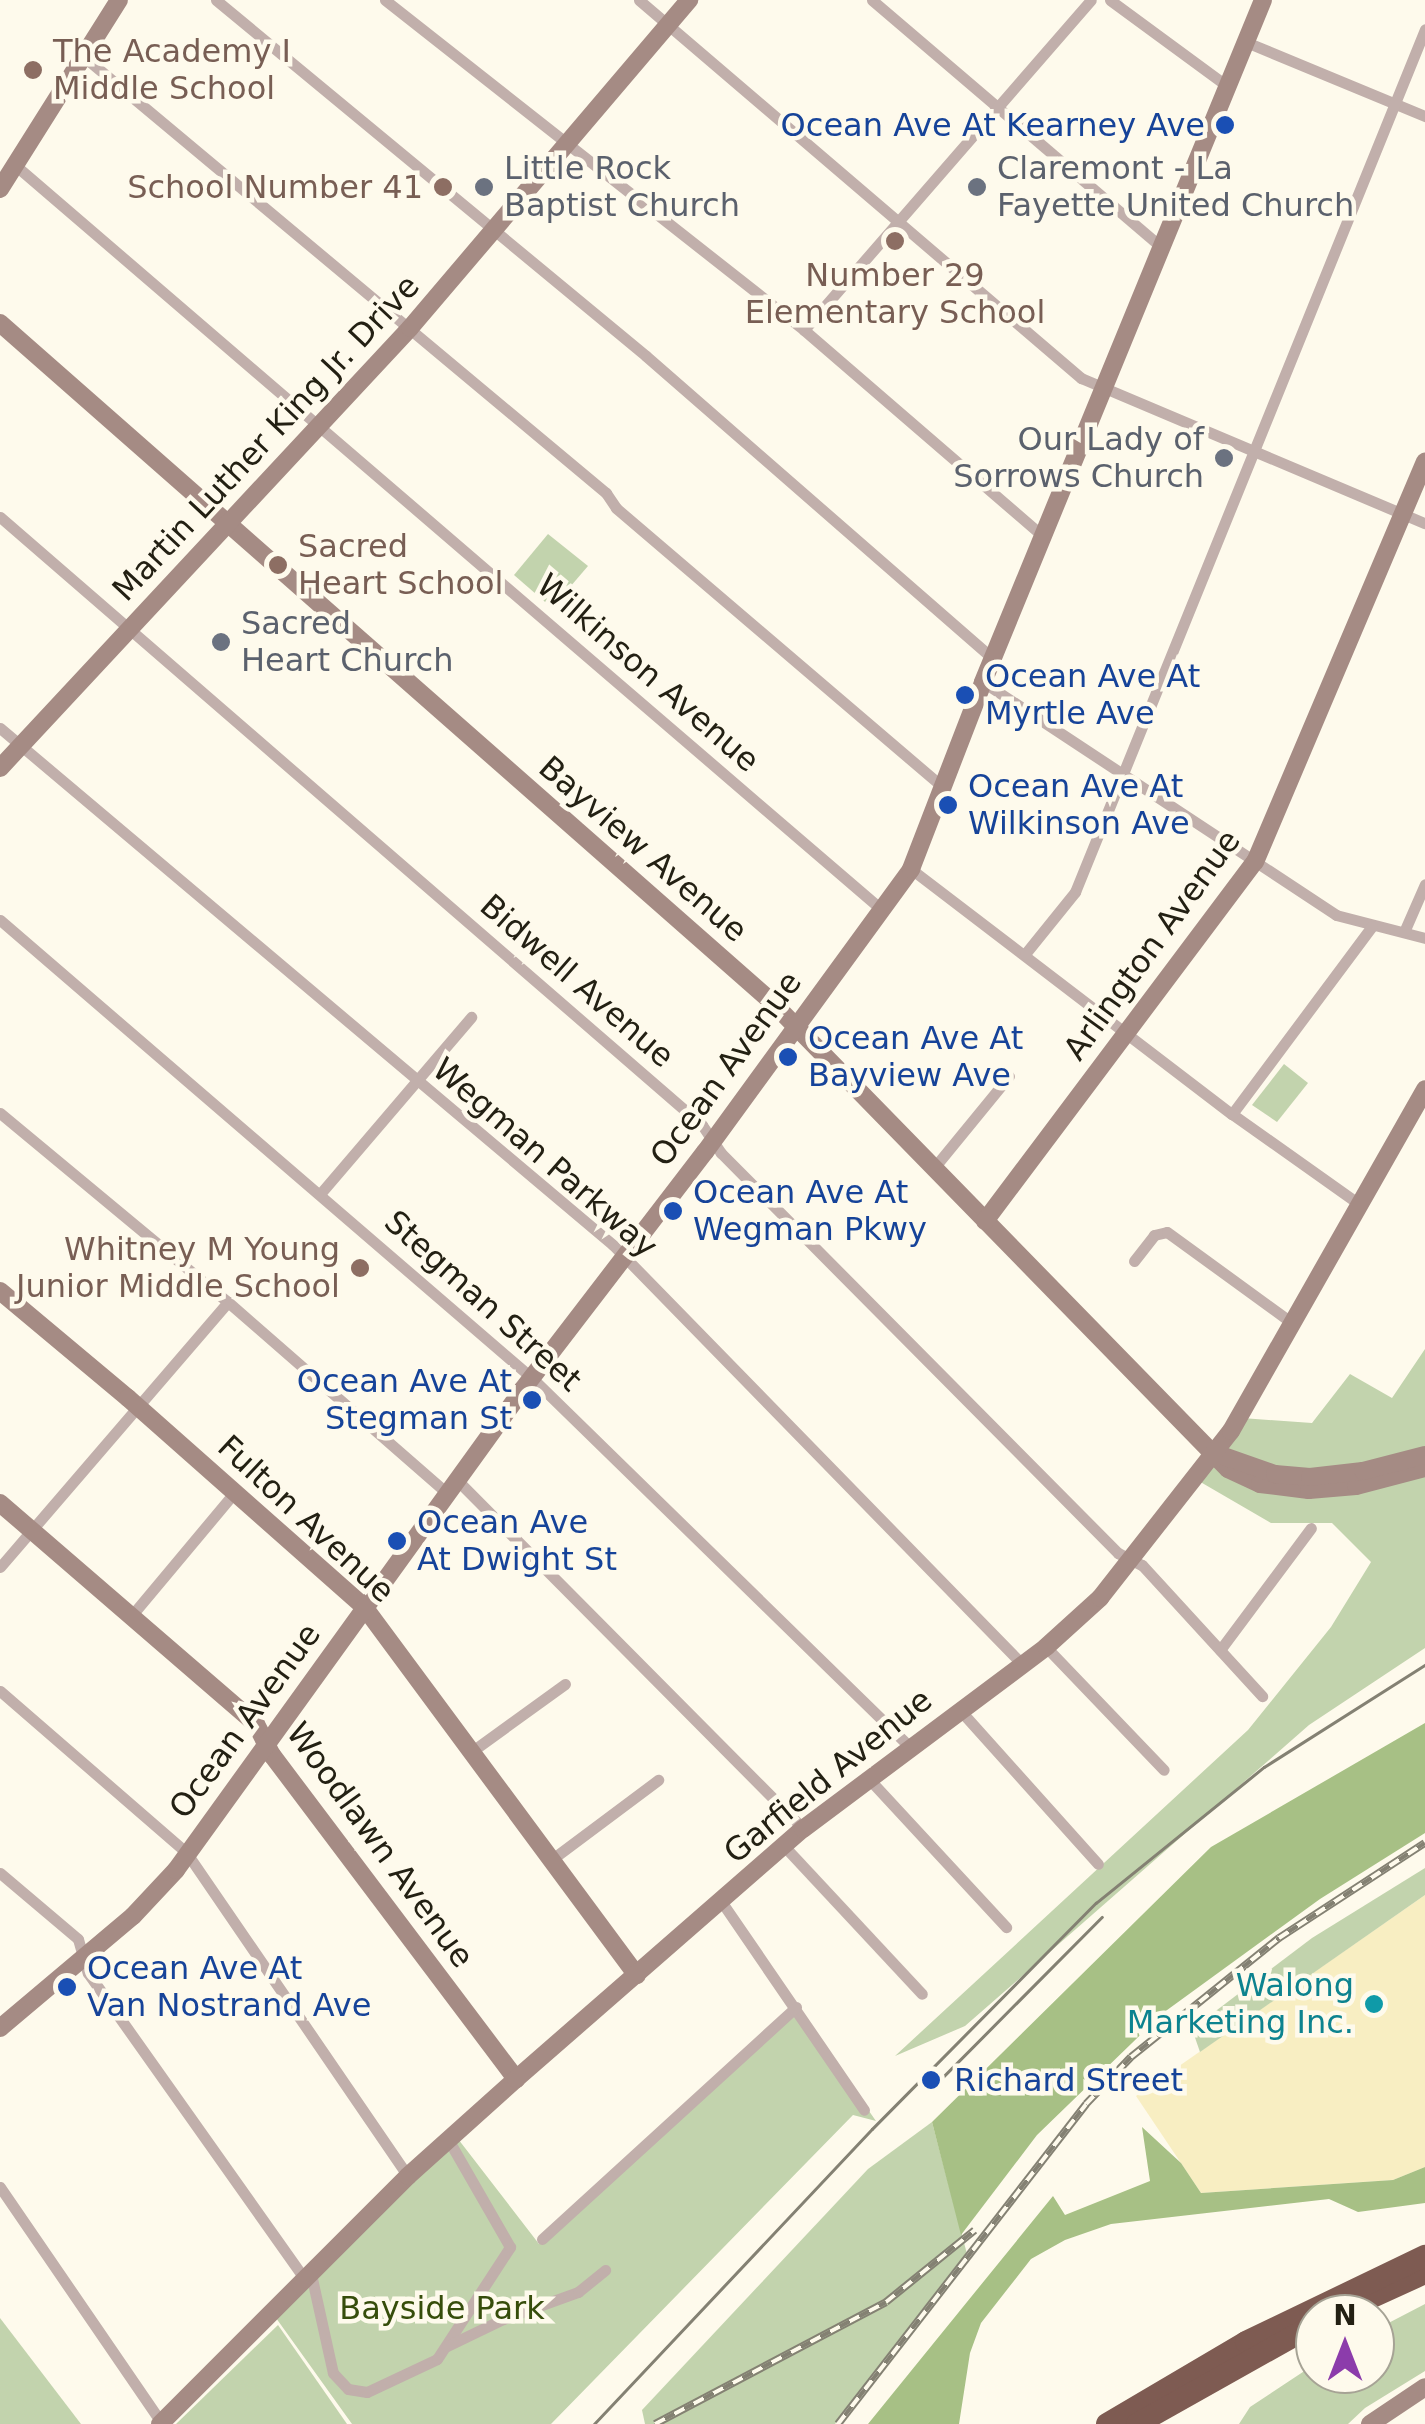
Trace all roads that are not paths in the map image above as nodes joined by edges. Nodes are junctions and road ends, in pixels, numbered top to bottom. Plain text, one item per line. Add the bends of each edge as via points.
1 (119, 0) edge
2 (216, 0) edge
3 (385, 0) edge
4 (639, 0) edge
5 (689, 0) edge
6 (872, 0) edge
7 (1092, 0) edge
8 (1110, 0) edge
9 (1263, 0) edge
10 (667, 23) junction
11 (1425, 28) edge
12 (1246, 42) junction
13 (83, 56) junction
14 (1227, 86) junction
15 (1395, 104) junction
16 (996, 105) junction
17 (1425, 116) edge
18 (569, 142) junction
19 (15, 165) junction
20 (0, 190) edge
21 (898, 222) junction
22 (494, 231) junction
23 (1162, 248) junction
24 (0, 322) edge
25 (410, 328) junction
26 (804, 330) junction
27 (1102, 390) junction
28 (318, 426) junction
29 (1252, 451) junction
30 (1425, 462) edge
31 (1403, 514) junction
32 (0, 517) edge
33 (1425, 523) edge
34 (228, 524) junction
35 (1044, 537) junction
36 (130, 630) junction
37 (992, 658) junction
38 (983, 682) junction
39 (0, 728) edge
40 (19, 747) junction
41 (0, 768) edge
42 (1122, 774) junction
43 (944, 788) junction
44 (1256, 862) junction
45 (911, 869) junction
46 (1425, 884) edge
47 (881, 910) junction
48 (0, 920) edge
49 (1372, 926) junction
50 (1404, 932) junction
51 (1425, 938) edge
52 (1025, 954) junction
53 (471, 1017) dead end
54 (794, 1027) junction
55 (1127, 1033) junction
56 (1009, 1076) dead end
57 (416, 1081) junction
58 (1425, 1089) edge
59 (0, 1113) edge
60 (1232, 1114) junction
61 (713, 1142) junction
62 (933, 1169) junction
63 (320, 1194) junction
64 (1359, 1204) junction
65 (984, 1221) junction
66 (622, 1258) junction
67 (1134, 1261) dead end
68 (0, 1291) edge
69 (228, 1302) junction
70 (1291, 1322) junction
71 (533, 1379) junction
72 (138, 1409) junction
73 (1215, 1453) junction
74 (1425, 1455) edge
75 (1425, 1468) edge
76 (1333, 1482) junction
77 (452, 1486) junction
78 (235, 1492) junction
79 (0, 1503) edge
80 (1310, 1528) dead end
81 (32, 1530) junction
82 (1130, 1559) junction
83 (0, 1567) edge
84 (365, 1608) junction
85 (132, 1615) junction
86 (1046, 1646) junction
87 (1220, 1650) junction
88 (1022, 1664) junction
89 (565, 1684) dead end
90 (0, 1690) edge
91 (1262, 1696) dead end
92 (959, 1709) junction
93 (266, 1743) junction
94 (909, 1746) junction
95 (471, 1752) junction
96 (1164, 1770) dead end
97 (869, 1779) junction
98 (658, 1780) dead end
99 (803, 1829) junction
100 (784, 1846) junction
101 (186, 1852) junction
102 (551, 1860) junction
103 (1098, 1864) dead end
104 (0, 1872) edge
105 (721, 1901) junction
106 (1006, 1927) dead end
107 (82, 1954) junction
108 (636, 1975) junction
109 (922, 1994) dead end
110 (796, 2007) junction
111 (0, 2028) edge
112 (516, 2079) junction
113 (864, 2110) dead end
114 (449, 2140) junction
115 (408, 2176) junction
116 (0, 2187) edge
117 (542, 2239) dead end
118 (1425, 2256) edge
119 (605, 2270) dead end
120 (1425, 2273) edge
121 (308, 2277) junction
122 (1379, 2294) edge
123 (1295, 2335) edge
124 (448, 2346) junction
125 (1425, 2386) edge
126 (160, 2423) edge
127 (1107, 2424) edge
128 (1138, 2424) edge
129 (1370, 2424) edge

1 - 13 street
2 - 22 street
3 - 18 street
4 - 10 street
5 - 10 street, Martin Luther King Jr. Drive
6 - 16 street
7 - 16 street
8 - 14 street
9 - 12 street, Ocean Avenue
10 - 18 street, Martin Luther King Jr. Drive
10 - 21 street
11 - 15 street
12 - 14 street, Ocean Avenue
12 - 15 street
13 - 19 street
13 - 25 street
14 - 23 street, Ocean Avenue
15 - 17 street
15 - 29 street
16 - 21 street
16 - 23 street
18 - 22 street, Martin Luther King Jr. Drive
18 - 26 street
19 - 20 street
19 - 28 street, Wilkinson Avenue
21 - 26 street
21 - 27 street
22 - 25 street, Martin Luther King Jr. Drive
22 - 37 street
23 - 27 street, Ocean Avenue
24 - 34 street, Bayview Avenue
25 - 28 street, Martin Luther King Jr. Drive
25 - 43 street
26 - 35 street
27 - 29 street
27 - 35 street, Ocean Avenue
28 - 34 street, Martin Luther King Jr. Drive
28 - 47 street, Wilkinson Avenue
29 - 31 street
29 - 42 street
30 - 31 street, Arlington Avenue
31 - 33 street
31 - 44 street, Arlington Avenue
32 - 36 street, Bidwell Avenue
34 - 36 street, Martin Luther King Jr. Drive
34 - 54 street, Bayview Avenue
35 - 37 street, Ocean Avenue
36 - 40 street, Martin Luther King Jr. Drive
36 - 61 street, Bidwell Avenue via 702,1124
37 - 38 street, Ocean Avenue
38 - 42 street
38 - 43 street, Ocean Avenue
39 - 40 street, Wegman Parkway
40 - 41 street, Martin Luther King Jr. Drive
40 - 57 street, Wegman Parkway
42 - 44 street
42 - 52 street via 1075,892
43 - 45 street, Ocean Avenue
44 - 49 street via 1336,916
44 - 55 street, Arlington Avenue
45 - 47 street, Ocean Avenue
45 - 52 street
46 - 50 street
47 - 54 street, Ocean Avenue
48 - 63 street, Stegman Street
49 - 50 street
49 - 60 street
50 - 51 street
52 - 55 street
53 - 57 street
54 - 61 street, Ocean Avenue
54 - 62 street, Bayview Avenue
55 - 60 street
55 - 65 street, Arlington Avenue
56 - 62 street
57 - 63 street
57 - 66 street, Wegman Parkway
58 - 64 street, Garfield Avenue
59 - 69 street
60 - 64 street
61 - 66 street, Ocean Avenue
61 - 82 street, Bidwell Avenue
62 - 65 street, Bayview Avenue
63 - 71 street, Stegman Street
64 - 70 street, Garfield Avenue
65 - 73 street, Bayview Avenue
66 - 71 street, Ocean Avenue
66 - 88 street, Wegman Parkway
67 - 70 street via 1154,1235 1167,1232
68 - 72 street, Fulton Avenue
69 - 72 street
69 - 77 street
70 - 73 street, Garfield Avenue
71 - 77 street, Ocean Avenue
71 - 94 street, Stegman Street
72 - 78 street, Fulton Avenue
72 - 81 street
73 - 76 street, Bayview Avenue via 1228,1470 1260,1484
73 - 82 street, Garfield Avenue
74 - 76 street, Bayview Avenue
75 - 76 street, Bayview Avenue
77 - 84 street, Ocean Avenue
77 - 99 street
78 - 84 street, Fulton Avenue
78 - 85 street
79 - 81 street, Woodlawn Avenue
80 - 87 street
81 - 83 street
81 - 85 street, Woodlawn Avenue
82 - 86 street, Garfield Avenue via 1100,1598
82 - 87 street, Bidwell Avenue
84 - 93 street, Ocean Avenue
84 - 95 street, Fulton Avenue
85 - 93 street, Woodlawn Avenue via 256,1724
86 - 88 street, Garfield Avenue
86 - 96 street
87 - 91 street, Bidwell Avenue
88 - 92 street, Garfield Avenue
89 - 95 street
90 - 101 street
92 - 94 street, Garfield Avenue
92 - 103 street
93 - 101 street, Ocean Avenue
93 - 112 street, Woodlawn Avenue
94 - 97 street, Garfield Avenue
95 - 102 street, Fulton Avenue
97 - 99 street, Garfield Avenue
97 - 106 street
98 - 102 street
99 - 100 street, Garfield Avenue
100 - 105 street, Garfield Avenue
100 - 109 street
101 - 107 street, Ocean Avenue via 133,1916
101 - 115 street
102 - 108 street, Fulton Avenue
104 - 107 street via 78,1939
105 - 108 street, Garfield Avenue
105 - 110 street
107 - 111 street, Ocean Avenue
107 - 121 street via 88,1973
108 - 112 street, Garfield Avenue
110 - 113 street
110 - 117 street
112 - 114 street, Garfield Avenue
114 - 115 street, Garfield Avenue
114 - 124 street via 510,2248
115 - 121 street, Garfield Avenue
116 - 126 street
118 - 127 highway via 1258,2336
119 - 124 street via 578,2292
120 - 122 highway
121 - 124 street via 332,2372 348,2389 367,2392 437,2359
121 - 126 street, Garfield Avenue
123 - 128 highway
125 - 129 street

